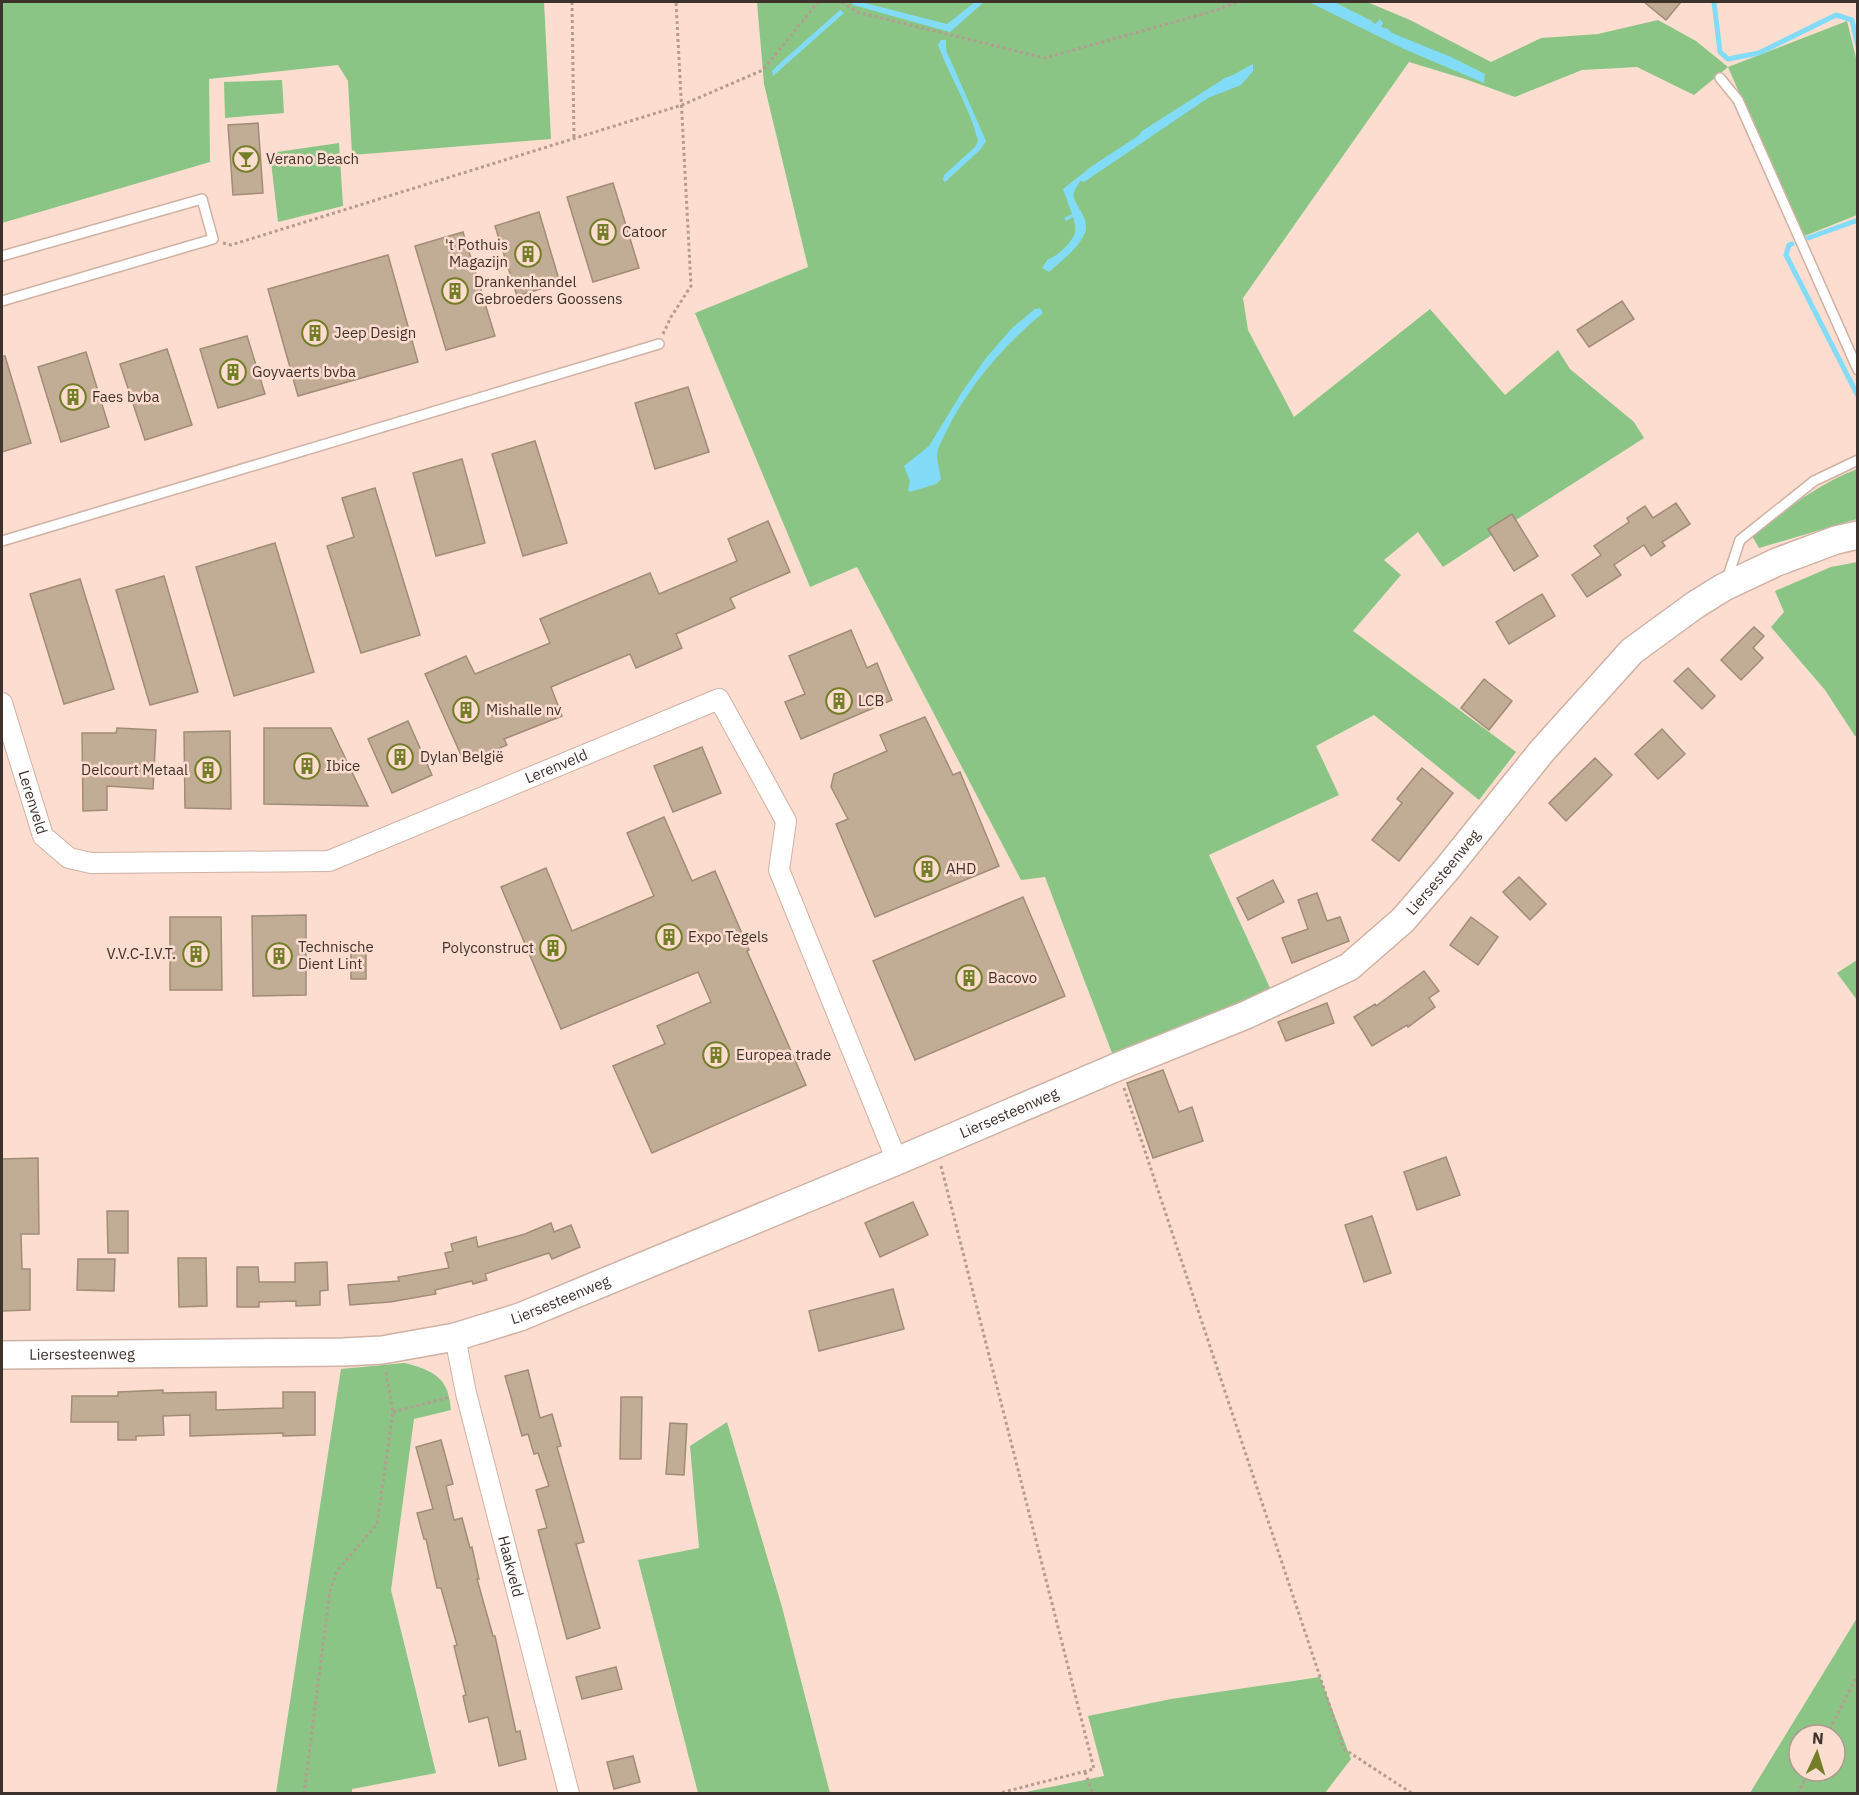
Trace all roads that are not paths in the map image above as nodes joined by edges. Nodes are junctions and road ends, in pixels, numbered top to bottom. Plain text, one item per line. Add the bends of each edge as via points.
1 (1720, 78) dead end
2 (2, 256) edge
3 (2, 301) edge
4 (659, 344) road end
5 (1857, 370) edge
6 (1857, 460) edge
7 (1857, 535) edge
8 (2, 541) edge
9 (1724, 587) junction
10 (2, 703) edge
11 (897, 1161) junction
12 (455, 1337) junction
13 (2, 1356) edge
14 (569, 1794) edge

1 - 5 lane via 1738,100
2 - 3 lane via 202,199 213,239
4 - 8 lane
6 - 9 lane via 1814,481 1740,540
7 - 9 street, Liersesteenweg via 1777,562
9 - 11 street, Liersesteenweg via 1632,651 1542,751 1403,920 1349,967 1246,1015
10 - 11 street, Lerenveld via 44,836 69,858 91,862 329,861 719,699 786,821 779,870
11 - 12 street, Liersesteenweg via 520,1317
12 - 13 street, Liersesteenweg via 382,1350 344,1352
12 - 14 street, Haakveld

